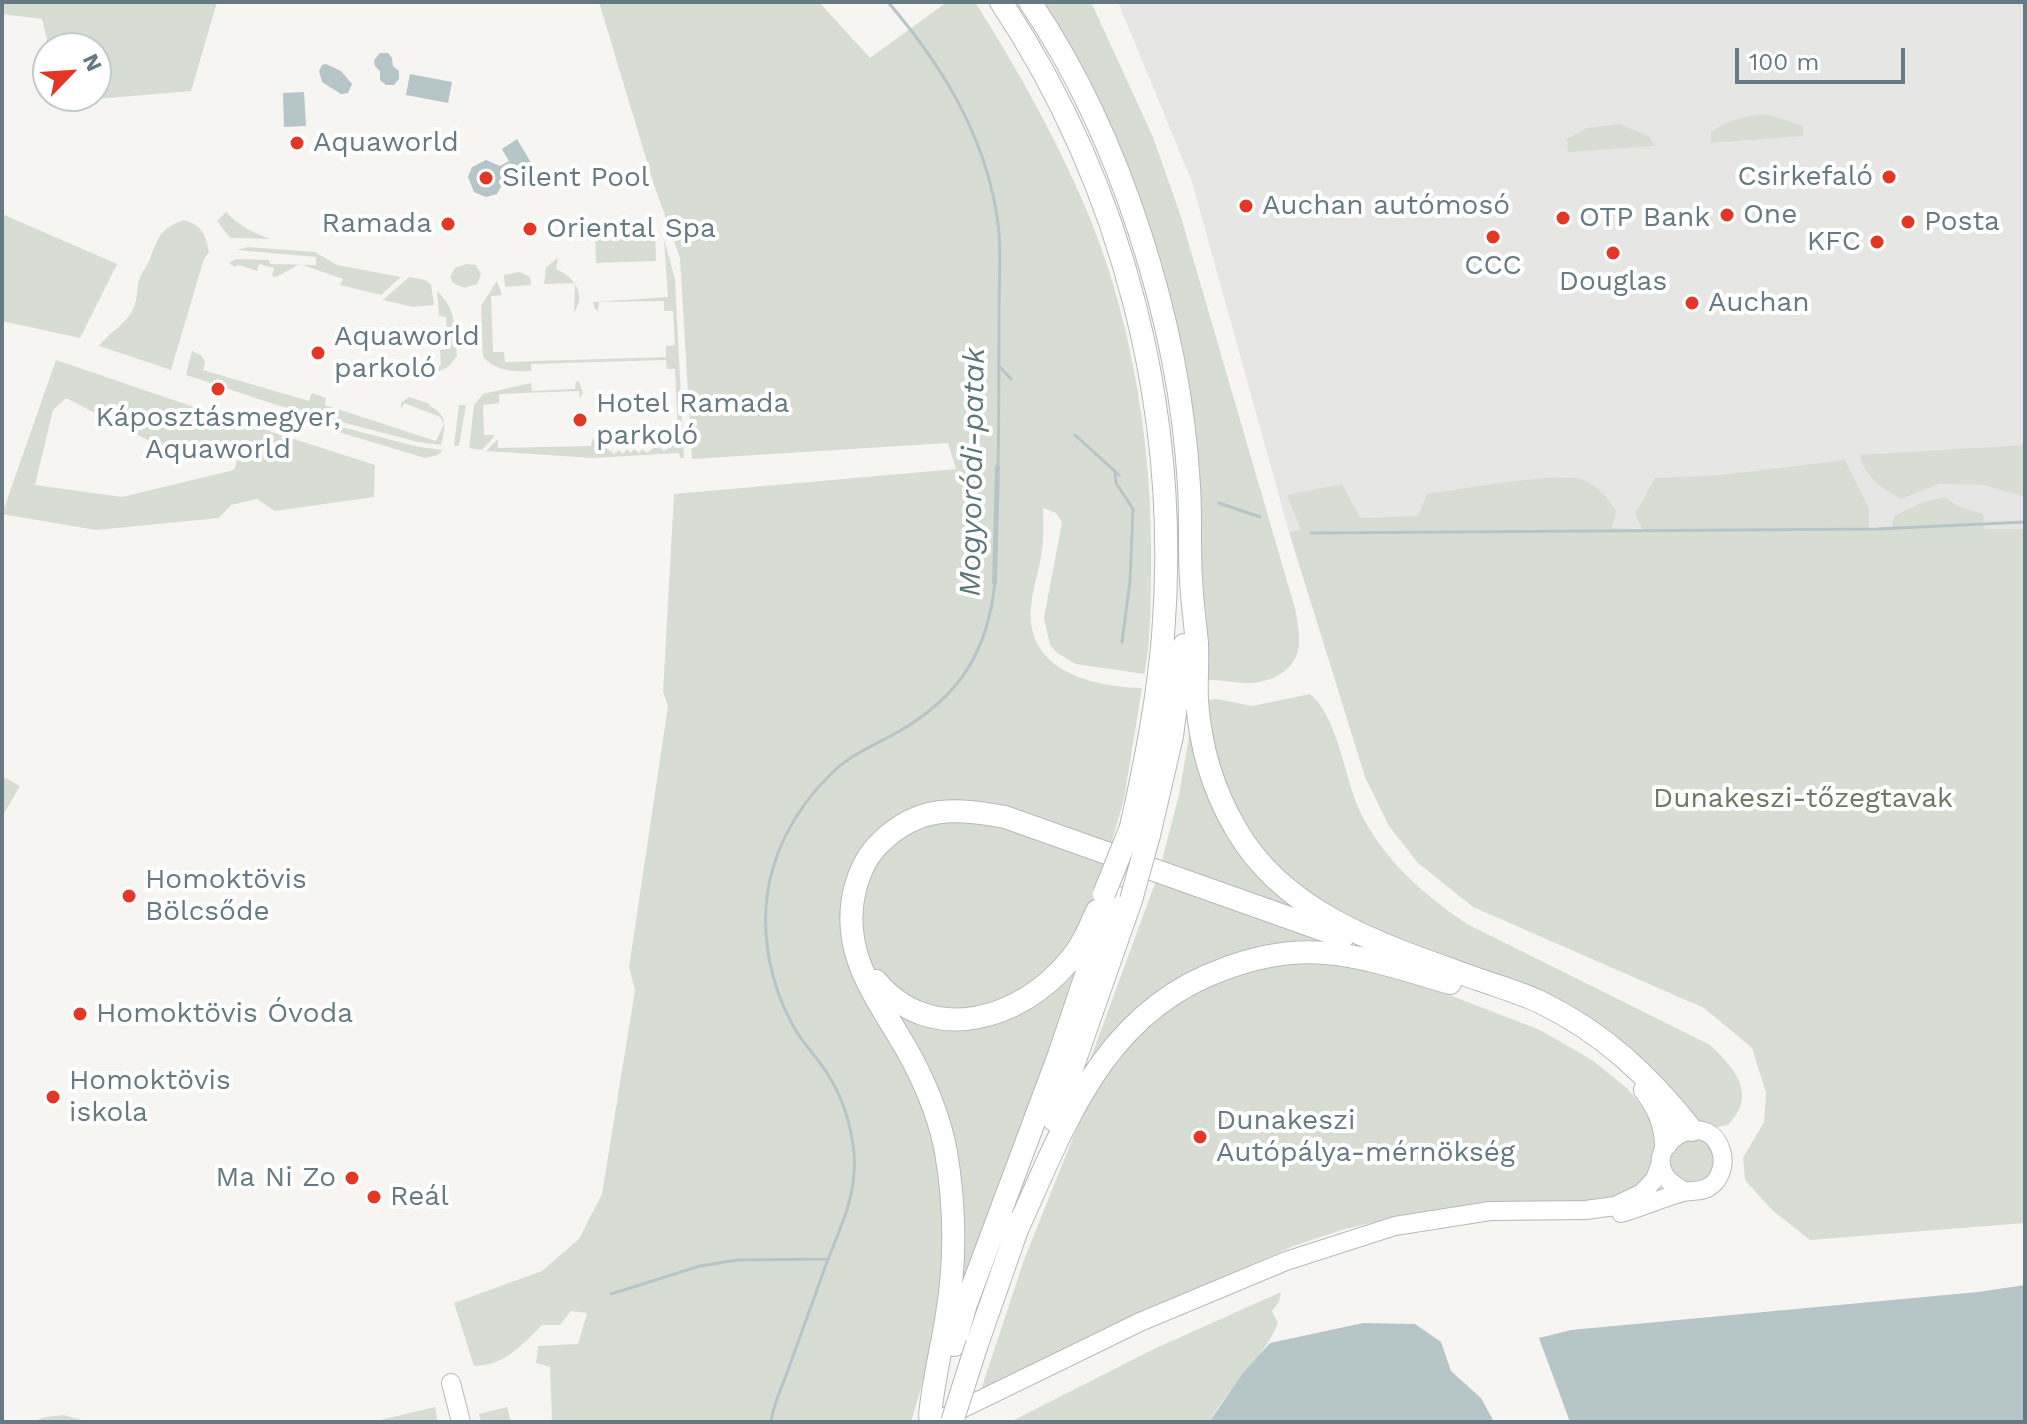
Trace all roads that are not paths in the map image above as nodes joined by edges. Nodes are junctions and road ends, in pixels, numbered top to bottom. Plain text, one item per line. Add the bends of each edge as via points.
1 (1001, 2) edge
2 (1030, 2) edge
3 (1179, 669) junction
4 (1177, 697) junction
5 (1116, 896) junction
6 (852, 934) junction
7 (1450, 976) junction
8 (1692, 1130) junction
9 (1664, 1154) junction
10 (1684, 1191) junction
11 (1436, 1220) junction
12 (1016, 1232) junction
13 (947, 1347) junction
14 (451, 1383) dead end
15 (936, 1420) edge
16 (461, 1422) edge

1 - 3 highway via 1047,78 1089,166 1137,312 1158,421 1165,604
2 - 3 highway via 1109,151 1160,308 1182,415 1189,483 1191,580
3 - 4 highway
3 - 4 highway
4 - 5 highway, bridge
4 - 7 highway via 1203,744 1218,795 1259,862 1307,905
5 - 6 highway via 1070,960 1047,982 1002,1010 964,1020 932,1018 891,997 865,965
5 - 12 highway
5 - 13 highway
6 - 7 highway via 858,878 878,844 928,813 963,811 1005,817
6 - 13 highway via 863,975 912,1059 941,1127 954,1240
7 - 8 highway via 1539,1001 1602,1039 1638,1067
7 - 9 highway via 1546,1015 1595,1043 1656,1104 1665,1127
7 - 12 highway via 1363,958 1304,953 1239,963 1177,991 1108,1052 1063,1129
8 - 9 main road via 1673,1137
8 - 10 main road via 1717,1143 1722,1170 1706,1189
9 - 10 main road via 1665,1175
9 - 11 main road via 1655,1179 1642,1193 1615,1206 1490,1211
10 - 11 main road via 1587,1220
11 - 15 main road via 1369,1232 1270,1267 1140,1322
12 - 15 highway, bridge via 977,1344
13 - 15 highway via 934,1379
14 - 16 main road

